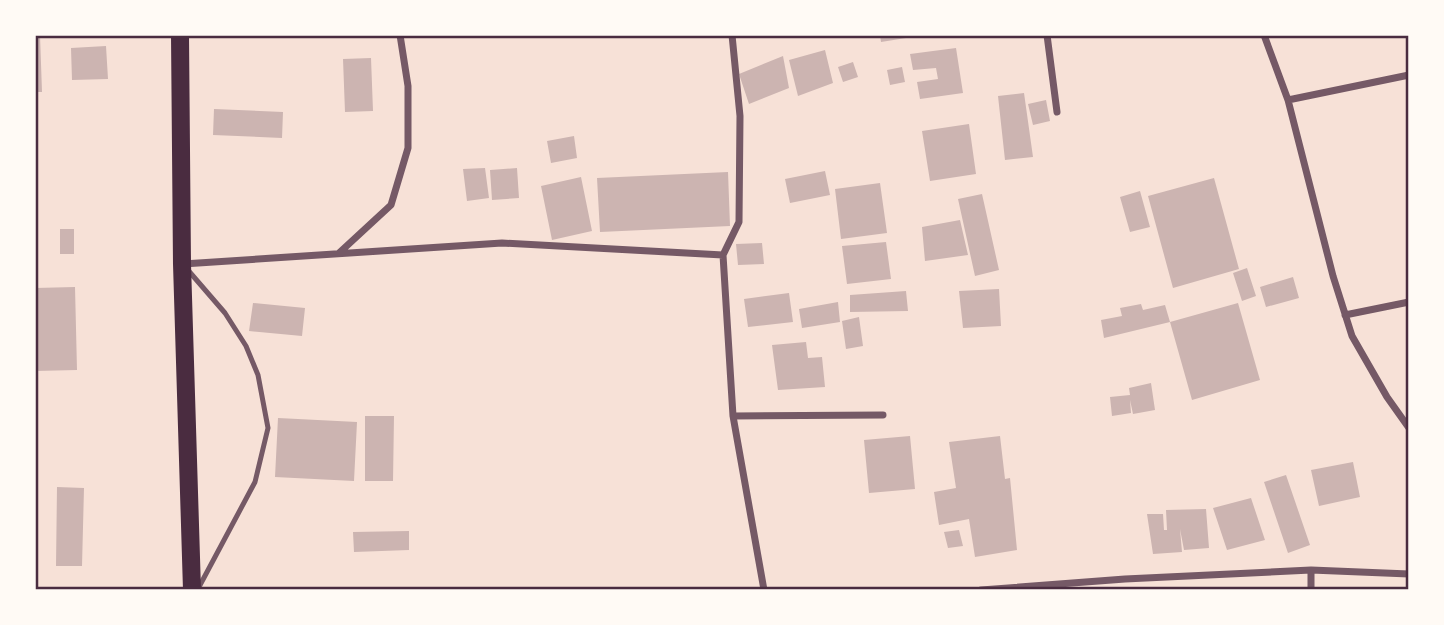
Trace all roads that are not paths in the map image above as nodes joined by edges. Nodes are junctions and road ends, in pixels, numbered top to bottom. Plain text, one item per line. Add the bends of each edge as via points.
1 (180, 35) edge
2 (400, 35) edge
3 (732, 35) edge
4 (1047, 35) edge
5 (1264, 35) edge
6 (1409, 75) edge
7 (1288, 100) junction
8 (1057, 112) dead end
9 (338, 253) junction
10 (723, 255) junction
11 (182, 264) junction
12 (1409, 302) edge
13 (1345, 315) junction
14 (883, 415) dead end
15 (733, 416) junction
16 (1409, 428) edge
17 (1311, 570) junction
18 (1409, 574) edge
19 (1084, 587) edge
20 (195, 590) edge
21 (764, 590) edge
22 (981, 590) edge
23 (1311, 590) edge

1 - 11 main road
2 - 9 street via 408,86 408,148 391,205
3 - 10 street via 740,116 739,222
4 - 8 street
5 - 7 street
6 - 7 street
7 - 13 street
9 - 10 street via 502,243
9 - 11 street
10 - 15 street
11 - 20 main road
11 - 20 lane via 225,313 246,346 258,375 268,428 255,482
12 - 13 street
13 - 16 street via 1357,346
14 - 15 street
15 - 21 street
17 - 18 street
17 - 19 street via 1125,579
17 - 23 street
19 - 22 street

